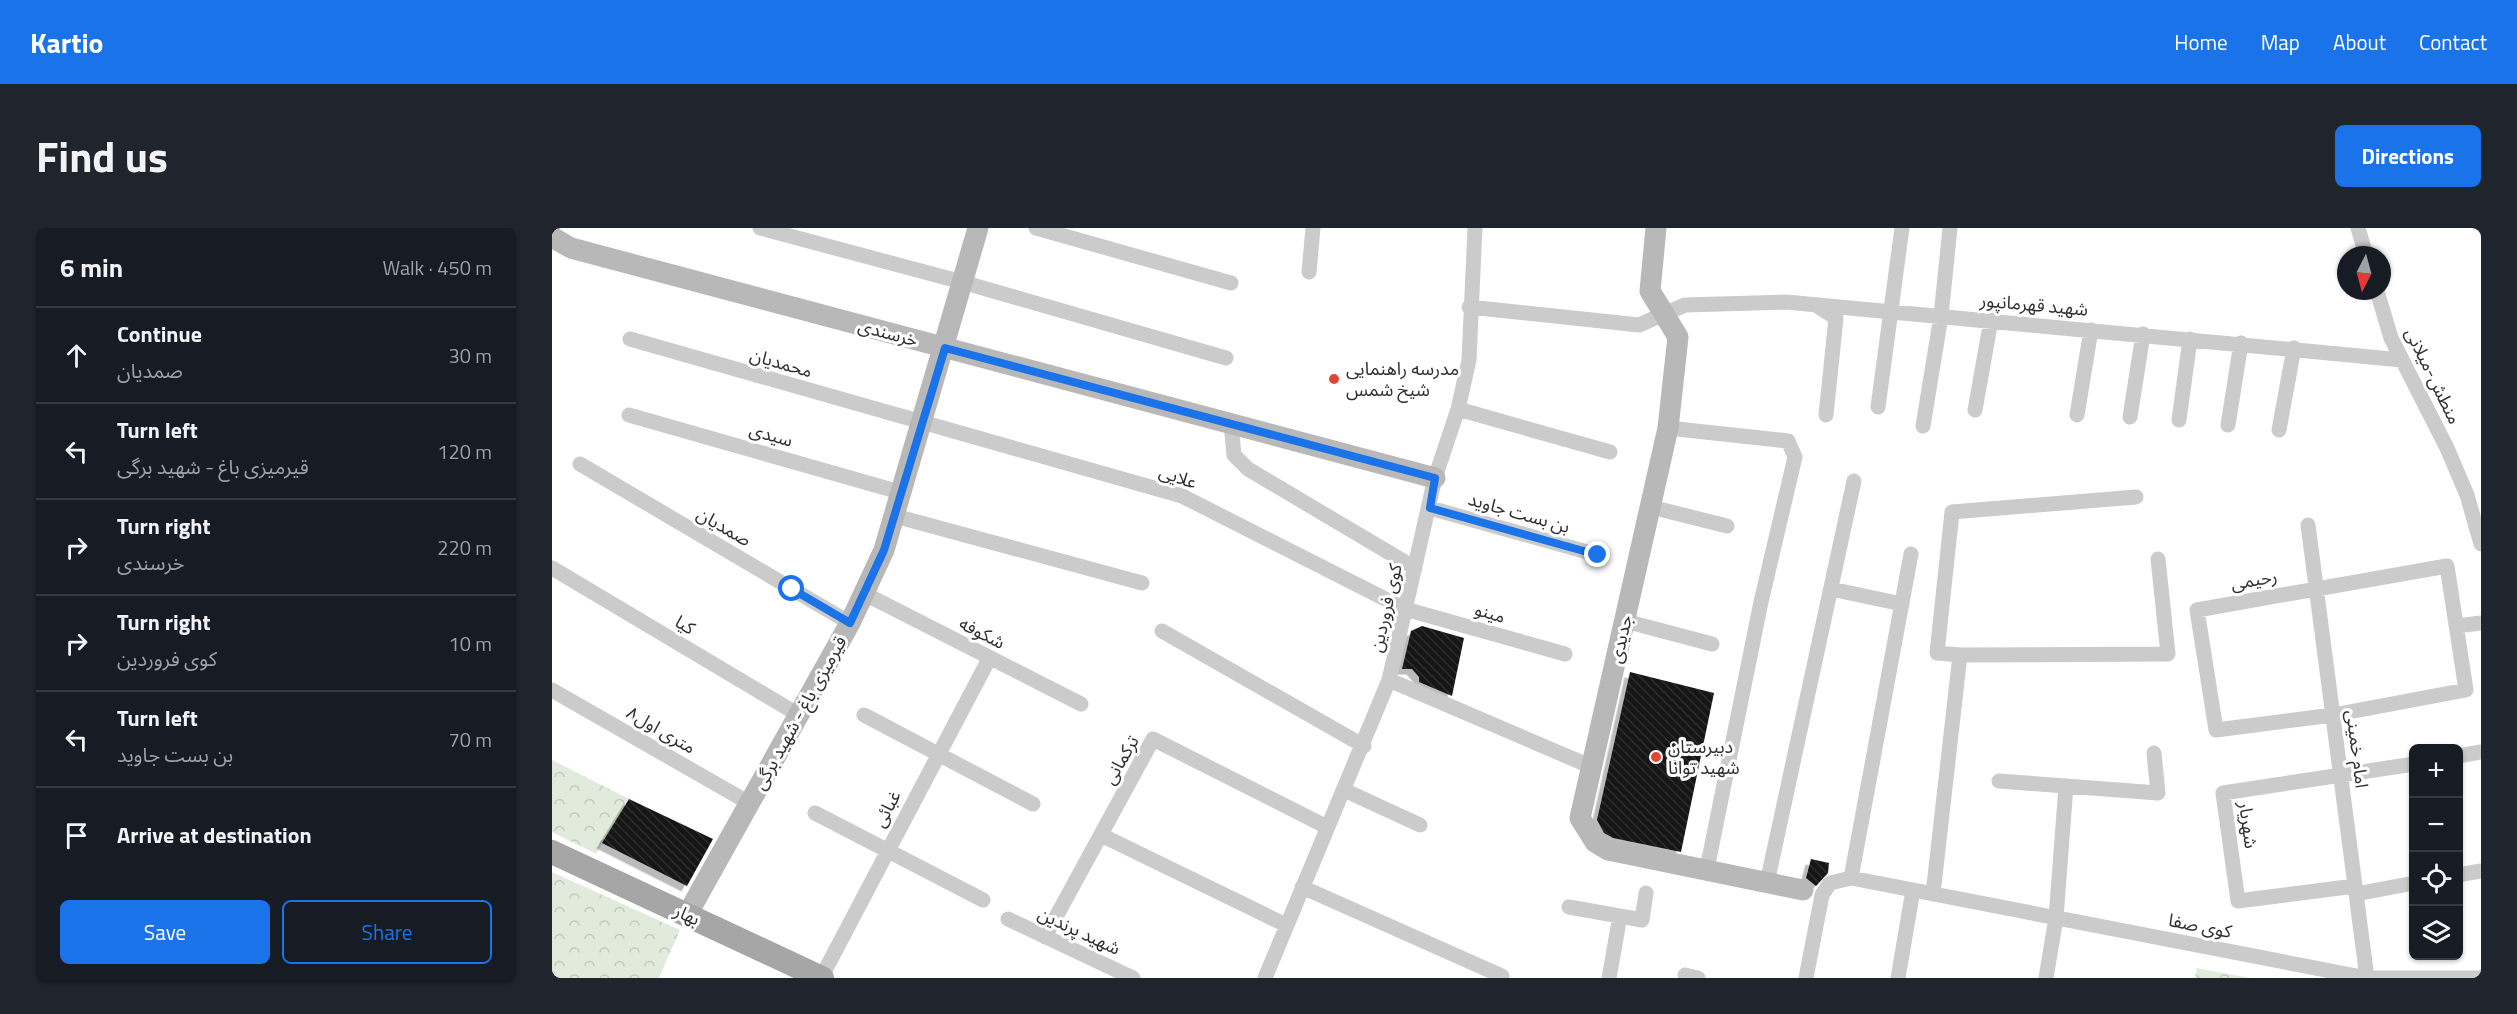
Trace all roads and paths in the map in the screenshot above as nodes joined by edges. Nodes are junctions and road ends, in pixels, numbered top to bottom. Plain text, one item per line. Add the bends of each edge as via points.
1 (760, 228) edge
2 (978, 228) edge
3 (1036, 228) edge
4 (1312, 228) edge
5 (1475, 228) edge
6 (1656, 228) edge
7 (1902, 228) edge
8 (1950, 228) edge
9 (2358, 228) edge
10 (552, 237) edge
11 (2364, 246) edge
12 (1310, 272) dead end
13 (962, 282) junction
14 (1231, 283) dead end
15 (2380, 300) edge
16 (1814, 304) junction
17 (1469, 307) junction
18 (1890, 311) junction
19 (1664, 314) junction
20 (1941, 316) junction
21 (1991, 320) junction
22 (2091, 330) junction
23 (2143, 334) junction
24 (630, 339) dead end
25 (2190, 339) junction
26 (2241, 343) junction
27 (945, 348) junction
28 (2294, 348) junction
29 (1226, 358) dead end
30 (2402, 360) junction
31 (1878, 407) dead end
32 (1458, 409) junction
33 (1976, 410) dead end
34 (628, 415) dead end
35 (1826, 415) dead end
36 (2077, 415) dead end
37 (2130, 417) dead end
38 (2179, 420) dead end
39 (922, 424) junction
40 (1231, 424) junction
41 (2228, 425) dead end
42 (1923, 426) dead end
43 (1668, 428) junction
44 (2279, 430) dead end
45 (1610, 452) dead end
46 (579, 464) dead end
47 (1435, 478) junction
48 (1854, 482) dead end
49 (903, 493) junction
50 (2136, 497) dead end
51 (1651, 507) junction
52 (1430, 508) junction
53 (895, 516) junction
54 (2307, 525) dead end
55 (1727, 526) dead end
56 (2481, 544) edge
57 (1911, 554) dead end
58 (1598, 555) dead end
59 (2158, 559) dead end
60 (552, 568) edge
61 (1415, 568) junction
62 (1142, 583) dead end
63 (1830, 589) junction
64 (2317, 589) junction
65 (865, 594) junction
66 (1902, 604) junction
67 (1405, 609) junction
68 (1625, 621) junction
69 (850, 623) junction
70 (2481, 623) edge
71 (2457, 626) junction
72 (1162, 631) dead end
73 (1712, 644) dead end
74 (1565, 654) dead end
75 (1960, 655) junction
76 (990, 659) junction
77 (1389, 680) junction
78 (552, 690) edge
79 (1081, 704) dead end
80 (799, 715) junction
81 (864, 715) dead end
82 (2333, 715) junction
83 (1364, 746) junction
84 (2481, 752) edge
85 (2154, 753) dead end
86 (938, 755) junction
87 (2463, 755) edge
88 (2409, 765) edge
89 (1592, 767) junction
90 (2341, 777) junction
91 (1999, 782) dead end
92 (2066, 786) junction
93 (1344, 790) junction
94 (751, 804) junction
95 (1033, 804) dead end
96 (815, 813) dead end
97 (1419, 825) dead end
98 (1327, 826) junction
99 (1101, 835) junction
100 (888, 849) junction
101 (552, 852) edge
102 (1707, 869) junction
103 (2481, 871) edge
104 (2463, 874) edge
105 (1859, 879) junction
106 (1767, 883) junction
107 (2409, 884) edge
108 (1302, 886) junction
109 (1913, 890) junction
110 (2355, 890) junction
111 (1646, 893) dead end
112 (1812, 893) junction
113 (1933, 894) junction
114 (983, 900) dead end
115 (1569, 908) dead end
116 (687, 915) junction
117 (1620, 916) junction
118 (2056, 918) junction
119 (1008, 919) dead end
120 (1286, 925) junction
121 (1045, 937) junction
122 (1502, 976) dead end
123 (822, 978) edge
124 (1133, 978) edge
125 (1265, 978) edge
126 (1609, 978) edge
127 (1806, 978) edge
128 (1898, 978) edge
129 (2046, 978) edge
130 (2367, 978) edge
131 (2481, 978) edge

1 - 13 street
2 - 13 street, قیرمیزی باغ - شهید برگی
3 - 14 street
4 - 12 street
5 - 17 street, کوی فروردین
6 - 19 street, جدیدی via 1650,291
7 - 18 street
8 - 20 street
9 - 11 street
10 - 27 street, خرسندی via 571,248
13 - 27 street, قیرمیزی باغ - شهید برگی
13 - 29 street
15 - 30 street, منطش-میلانی
16 - 18 street, شهید قهرمانپور
16 - 19 street, شهید قهرمانپور via 1684,305
16 - 35 street via 1836,318
17 - 19 street, شهید قهرمانپور via 1638,325
17 - 32 street, کوی فروردین via 1469,360
18 - 20 street, شهید قهرمانپور
18 - 31 street
19 - 43 street, جدیدی via 1678,337
20 - 21 street, شهید قهرمانپور
20 - 42 street
21 - 22 street, شهید قهرمانپور
21 - 33 street
22 - 23 street, شهید قهرمانپور
22 - 36 street
23 - 25 street, شهید قهرمانپور
23 - 37 street
24 - 39 street, محمدیان
25 - 26 street, شهید قهرمانپور
25 - 38 street
26 - 28 street, شهید قهرمانپور
26 - 41 street
27 - 39 street, قیرمیزی باغ - شهید برگی
27 - 40 street, خرسندی
28 - 30 street, شهید قهرمانپور
28 - 44 street
30 - 56 street, منطش-میلانی via 2447,448 2467,495
32 - 45 street
32 - 47 street, کوی فروردین
34 - 49 street, سیدی
39 - 49 street, قیرمیزی باغ - شهید برگی
39 - 67 street, علایی via 1182,496
40 - 47 street, خرسندی
40 - 61 street via 1234,455 1248,469
43 - 51 street, جدیدی
43 - 102 street via 1788,441 1795,457
46 - 69 street, صمدیان
47 - 52 street, کوی فروردین
48 - 63 street
49 - 53 street, قیرمیزی باغ - شهید برگی
50 - 75 street via 1953,512 1937,653
51 - 55 street
51 - 68 street, جدیدی
52 - 58 street, بن بست جاوید
52 - 61 street, کوی فروردین
53 - 62 street
53 - 65 street, قیرمیزی باغ - شهید برگی
54 - 64 street, امام خمینی
57 - 66 street
59 - 75 street via 2168,654
60 - 80 street, کیا
61 - 67 street, کوی فروردین
63 - 66 street
63 - 106 street
64 - 71 street, رحیمی via 2447,566
64 - 82 street, امام خمینی
64 - 82 street, رحیمی via 2197,609 2216,730
65 - 69 street, قیرمیزی باغ - شهید برگی
65 - 76 street, شکوفه
66 - 105 street
67 - 74 street, مینو
67 - 77 street, کوی فروردین
68 - 73 street
68 - 89 street, جدیدی
69 - 80 street, قیرمیزی باغ - شهید برگی
70 - 71 street
71 - 82 street via 2466,690
72 - 83 street
75 - 113 street
76 - 79 street, شکوفه
76 - 86 street, غبائی
77 - 83 street, کوی فروردین
77 - 89 street
78 - 94 street, ۸متری اول
80 - 94 street, قیرمیزی باغ - شهید برگی
81 - 86 street
82 - 90 street, امام خمینی
83 - 93 street, کوی فروردین
84 - 87 street
85 - 92 street via 2158,793
86 - 95 street
86 - 100 street, غبائی
88 - 90 street, شهریار
89 - 102 street, جدیدی via 1580,818 1595,842 1608,849
90 - 110 street, امام خمینی
90 - 110 street, شهریار via 2223,793 2238,901
91 - 92 street
92 - 118 street
93 - 97 street
93 - 98 street, کوی فروردین
94 - 116 street, قیرمیزی باغ - شهید برگی
96 - 100 street
98 - 99 street, ترکمانی via 1153,739
98 - 108 street, کوی فروردین
99 - 120 street
99 - 121 street, ترکمانی
100 - 114 street
100 - 123 street, غبائی
101 - 116 main road, بهار
102 - 106 street, جدیدی
103 - 104 street
105 - 109 street, کوی صفا
105 - 112 street via 1830,883
106 - 112 street, جدیدی
107 - 110 street
108 - 120 street, کوی فروردین
108 - 122 street
109 - 113 street, کوی صفا
109 - 128 street
110 - 130 street, امام خمینی
111 - 117 street via 1642,920
112 - 127 street
113 - 118 street, کوی صفا
115 - 117 street
116 - 123 main road, بهار
117 - 126 street
118 - 129 street
118 - 130 street, کوی صفا
119 - 121 street, شهید پرندین
120 - 125 street, کوی فروردین
121 - 124 street, شهید پرندین
130 - 131 street, کوی صفا

